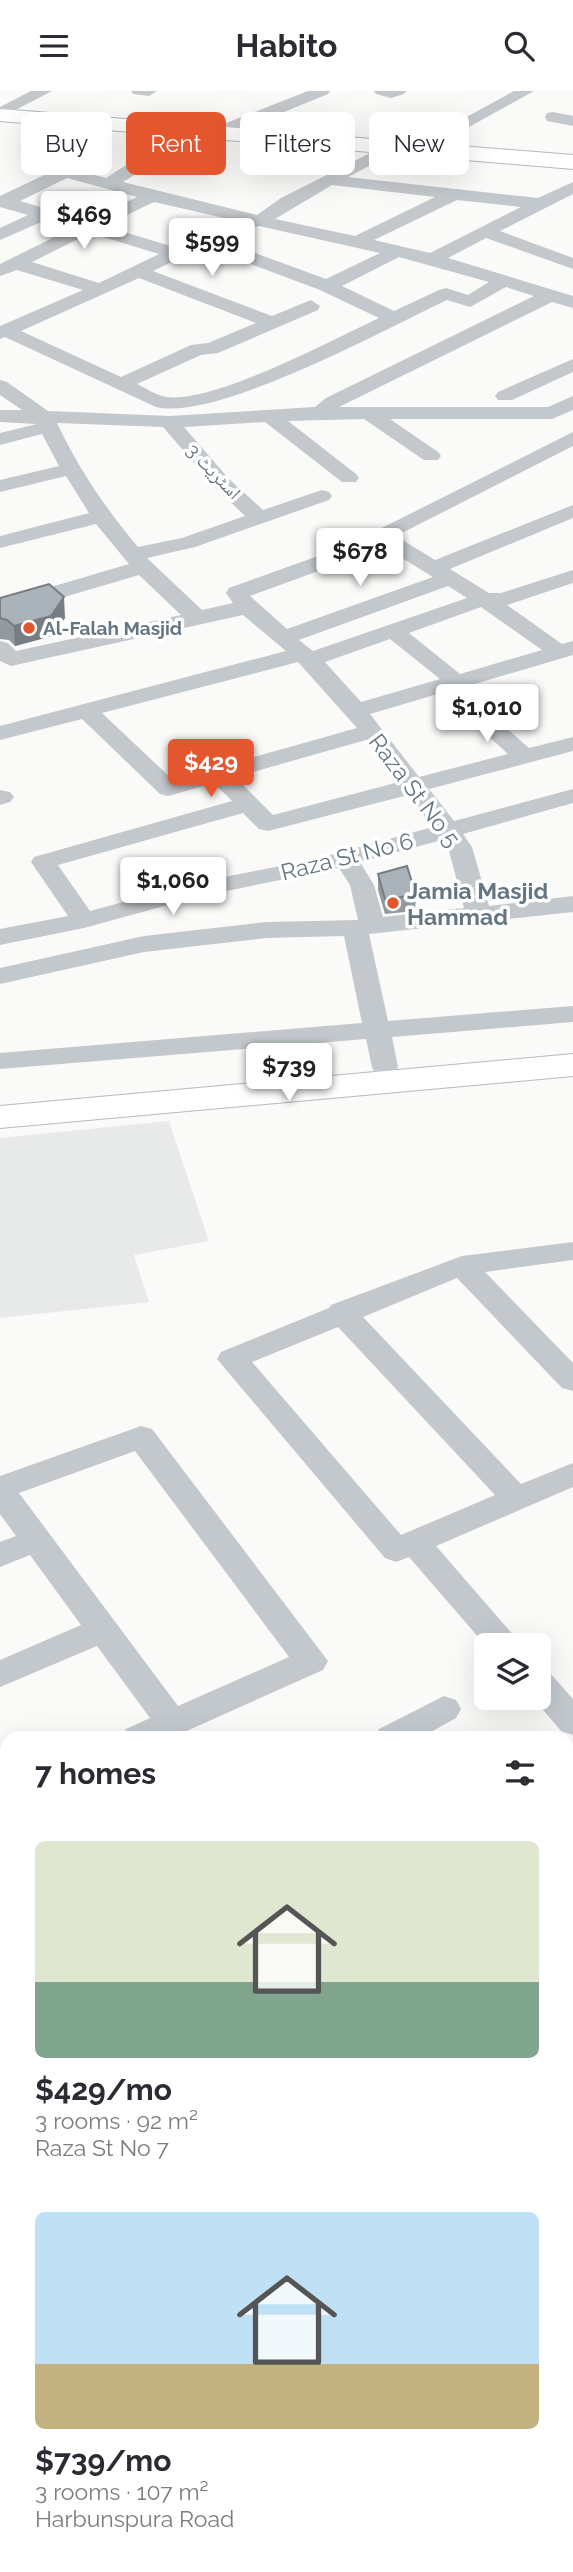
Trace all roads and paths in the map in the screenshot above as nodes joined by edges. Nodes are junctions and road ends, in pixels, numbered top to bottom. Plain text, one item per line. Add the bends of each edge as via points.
1 (44, 91) edge
2 (139, 91) edge
3 (149, 91) edge
4 (322, 91) edge
5 (382, 91) edge
6 (398, 91) edge
7 (526, 91) edge
8 (0, 114) edge
9 (553, 117) dead end
10 (469, 121) edge
11 (573, 121) edge
12 (126, 125) edge
13 (226, 129) edge
14 (226, 134) edge
15 (369, 145) edge
16 (469, 153) edge
17 (369, 159) edge
18 (573, 162) edge
19 (126, 173) edge
20 (59, 175) edge
21 (76, 175) edge
22 (329, 180) junction
23 (108, 184) junction
24 (573, 187) edge
25 (457, 193) junction
26 (152, 196) junction
27 (3, 202) edge
28 (544, 204) junction
29 (45, 214) junction
30 (258, 220) junction
31 (88, 227) junction
32 (486, 232) junction
33 (0, 235) edge
34 (357, 242) junction
35 (230, 250) dead end
36 (397, 251) junction
37 (175, 253) junction
38 (432, 259) junction
39 (570, 261) edge
40 (8, 267) edge
41 (137, 271) junction
42 (504, 281) junction
43 (327, 286) junction
44 (99, 289) junction
45 (551, 295) junction
46 (573, 302) edge
47 (311, 306) dead end
48 (394, 318) junction
49 (273, 323) junction
50 (3, 331) edge
51 (573, 365) edge
52 (121, 384) junction
53 (0, 386) edge
54 (505, 396) dead end
55 (568, 410) edge
56 (368, 412) junction
57 (319, 413) junction
58 (269, 416) junction
59 (0, 417) edge
60 (45, 422) junction
61 (169, 422) junction
62 (573, 438) edge
63 (0, 439) edge
64 (431, 456) dead end
65 (71, 469) junction
66 (349, 478) dead end
67 (0, 486) edge
68 (322, 496) dead end
69 (573, 511) edge
70 (101, 516) junction
71 (260, 518) junction
72 (386, 539) junction
73 (0, 542) edge
74 (138, 561) junction
75 (443, 573) junction
76 (573, 576) edge
77 (484, 599) junction
78 (247, 607) junction
79 (0, 609) edge
80 (197, 618) junction
81 (393, 631) junction
82 (283, 638) junction
83 (0, 648) edge
84 (566, 650) edge
85 (306, 657) junction
86 (451, 683) junction
87 (356, 711) junction
88 (88, 712) junction
89 (371, 731) junction
90 (0, 733) edge
91 (573, 744) edge
92 (525, 757) junction
93 (218, 774) junction
94 (413, 786) junction
95 (573, 796) edge
96 (248, 804) junction
97 (447, 830) junction
98 (345, 859) junction
99 (573, 904) edge
100 (478, 913) junction
101 (84, 920) junction
102 (363, 927) junction
103 (0, 937) edge
104 (0, 976) edge
105 (573, 1014) edge
106 (375, 1028) junction
107 (573, 1049) edge
108 (0, 1061) edge
109 (573, 1065) edge
110 (385, 1067) junction
111 (0, 1100) edge
112 (77, 1102) junction
113 (0, 1117) edge
114 (573, 1251) edge
115 (461, 1265) junction
116 (341, 1312) junction
117 (573, 1343) edge
118 (542, 1348) junction
119 (573, 1381) edge
120 (573, 1473) edge
121 (0, 1490) edge
122 (515, 1497) junction
123 (36, 1540) junction
124 (414, 1542) junction
125 (0, 1555) edge
126 (103, 1629) junction
127 (494, 1633) edge
128 (0, 1674) edge
129 (551, 1697) edge
130 (444, 1709) dead end
131 (573, 1722) edge
132 (172, 1723) junction
133 (154, 1731) edge
134 (404, 1731) edge

1 - 8 street
2 - 3 street
4 - 13 street
5 - 6 street
7 - 10 street
8 - 12 main road
9 - 11 street
14 - 15 main road
16 - 18 main road
17 - 22 street
19 - 23 street
20 - 27 street
21 - 23 street
22 - 25 street
22 - 30 street
23 - 26 street
24 - 28 street
25 - 28 street
25 - 34 street
26 - 30 street
26 - 31 street
27 - 29 street
28 - 32 street
29 - 31 street
29 - 33 street
30 - 34 street
30 - 37 street
31 - 37 street
31 - 40 street
32 - 38 street
32 - 39 street
34 - 36 street
35 - 43 street
36 - 38 street
36 - 43 street
37 - 41 street
38 - 42 street
40 - 44 street
41 - 44 street
41 - 49 street
42 - 45 street
42 - 48 street via 470,301 446,294
43 - 48 street
44 - 50 street
45 - 46 street
45 - 57 street
47 - 49 street
48 - 52 street via 237,388 177,403 163,403
49 - 52 street via 211,349 198,349
50 - 52 street
51 - 54 street
53 - 60 street
55 - 56 street
56 - 57 street
56 - 64 street
57 - 58 street
58 - 61 street
58 - 66 street
59 - 60 street
60 - 61 street via 123,418
60 - 63 street
60 - 65 street
61 - 71 street, اسٹریٹ 3 via 222,483
62 - 72 street via 381,536
65 - 67 street
65 - 70 street
68 - 71 street
69 - 75 street
70 - 73 street
70 - 74 street
71 - 74 street
72 - 75 street
72 - 78 street via 237,593
74 - 79 street
74 - 80 street
75 - 77 street
75 - 82 street
76 - 77 street via 503,600
77 - 81 street
77 - 84 street
78 - 80 street
78 - 82 street, Raza St No 5
80 - 83 street via 11,659
81 - 85 street
81 - 86 street
82 - 85 street, Raza St No 5
84 - 86 street
85 - 87 street, Raza St No 5
85 - 88 street
86 - 87 street
86 - 92 street
87 - 89 street, Raza St No 5
88 - 90 street
88 - 93 street via 169,789
89 - 93 street
89 - 94 street, Raza St No 5
91 - 92 street
92 - 94 street
93 - 96 street
94 - 96 street via 268,824
94 - 97 street, Raza St No 5
95 - 97 street, Raza St No 6
96 - 101 street via 43,862
97 - 98 street, Raza St No 6
97 - 100 street, Raza St No 5 via 460,847
98 - 101 street, Raza St No 6
98 - 102 street via 362,885
99 - 100 street
100 - 102 street
101 - 103 street, Raza St No 6
102 - 104 street via 266,930 145,944
102 - 106 street
105 - 106 street
106 - 108 street
106 - 110 street
107 - 110 main road
109 - 112 main road
110 - 112 main road
111 - 112 main road
112 - 113 main road
114 - 115 street
115 - 116 street
115 - 118 street
116 - 122 street
116 - 124 street via 232,1359 396,1550
117 - 118 street
118 - 119 street
120 - 122 street
121 - 123 street
121 - 132 street via 152,1432 311,1661
122 - 124 street
123 - 125 street
123 - 126 street
124 - 127 street
126 - 128 street
126 - 132 street
129 - 131 street
130 - 134 street
132 - 133 street

